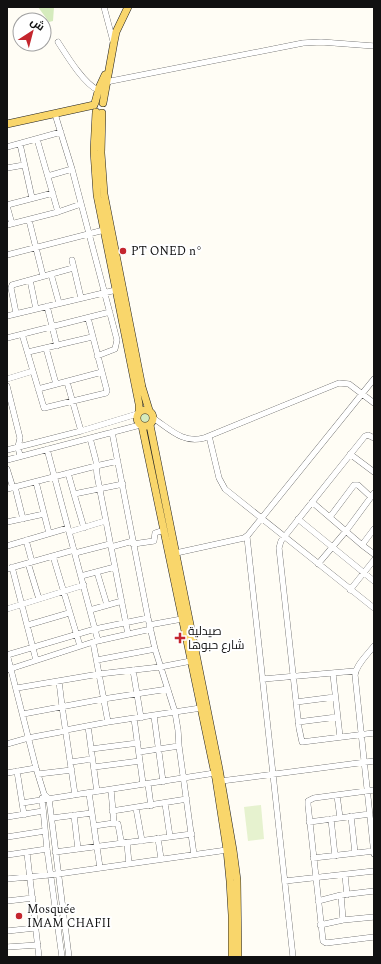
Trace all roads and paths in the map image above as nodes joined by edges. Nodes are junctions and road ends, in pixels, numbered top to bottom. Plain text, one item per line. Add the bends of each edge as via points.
1 (104, 7) edge
2 (128, 7) edge
3 (58, 42) dead end
4 (114, 42) junction
5 (374, 46) edge
6 (109, 66) junction
7 (106, 82) junction
8 (98, 90) junction
9 (97, 109) junction
10 (54, 114) junction
11 (7, 124) edge
12 (61, 132) junction
13 (37, 139) junction
14 (20, 144) junction
15 (7, 147) edge
16 (24, 165) junction
17 (7, 168) edge
18 (72, 169) junction
19 (48, 176) junction
20 (52, 193) junction
21 (32, 198) junction
22 (81, 204) junction
23 (7, 205) edge
24 (58, 212) junction
25 (29, 220) junction
26 (10, 225) edge
27 (104, 230) junction
28 (88, 234) junction
29 (36, 247) junction
30 (7, 255) edge
31 (72, 260) dead end
32 (73, 268) junction
33 (51, 274) junction
34 (43, 276) junction
35 (30, 280) junction
36 (116, 290) junction
37 (105, 293) junction
38 (81, 298) junction
39 (59, 303) junction
40 (47, 306) junction
41 (36, 309) junction
42 (110, 312) junction
43 (16, 313) junction
44 (7, 316) edge
45 (88, 318) junction
46 (52, 327) junction
47 (22, 334) junction
48 (92, 337) junction
49 (7, 338) edge
50 (57, 346) junction
51 (46, 348) junction
52 (28, 352) junction
53 (97, 356) junction
54 (33, 371) junction
55 (102, 372) junction
56 (7, 379) edge
57 (374, 379) edge
58 (66, 382) junction
59 (56, 384) junction
60 (7, 386) edge
61 (38, 389) junction
62 (362, 394) junction
63 (73, 402) junction
64 (374, 403) edge
65 (149, 410) junction
66 (138, 413) junction
67 (147, 424) junction
68 (81, 431) junction
69 (112, 432) junction
70 (209, 436) junction
71 (20, 438) junction
72 (90, 438) junction
73 (374, 438) edge
74 (27, 445) junction
75 (18, 447) junction
76 (47, 449) junction
77 (7, 450) edge
78 (30, 454) junction
79 (350, 454) junction
80 (20, 456) junction
81 (7, 460) edge
82 (118, 461) junction
83 (96, 466) junction
84 (7, 469) edge
85 (374, 472) edge
86 (68, 473) junction
87 (55, 476) junction
88 (36, 482) junction
89 (123, 484) junction
90 (12, 488) edge
91 (100, 488) junction
92 (74, 494) junction
93 (372, 497) edge
94 (312, 502) junction
95 (44, 514) junction
96 (330, 517) junction
97 (23, 519) junction
98 (262, 519) junction
99 (298, 519) junction
100 (105, 520) junction
101 (7, 522) edge
102 (84, 528) junction
103 (374, 529) edge
104 (69, 530) junction
105 (164, 530) junction
106 (346, 531) junction
107 (49, 533) junction
108 (284, 536) junction
109 (247, 537) junction
110 (26, 540) junction
111 (133, 543) junction
112 (110, 545) junction
113 (362, 545) junction
114 (7, 546) edge
115 (332, 546) junction
116 (74, 552) junction
117 (176, 552) junction
118 (374, 554) edge
119 (53, 556) junction
120 (374, 560) edge
121 (30, 562) junction
122 (318, 564) junction
123 (115, 567) junction
124 (10, 568) edge
125 (97, 572) junction
126 (364, 573) junction
127 (81, 576) junction
128 (374, 581) edge
129 (84, 585) junction
130 (350, 590) junction
131 (63, 591) junction
132 (39, 599) junction
133 (122, 601) junction
134 (22, 604) junction
135 (107, 605) junction
136 (374, 608) edge
137 (7, 609) edge
138 (90, 610) junction
139 (69, 613) junction
140 (148, 618) junction
141 (182, 619) junction
142 (126, 623) junction
143 (28, 625) junction
144 (150, 627) junction
145 (95, 629) junction
146 (128, 634) junction
147 (76, 635) junction
148 (96, 641) junction
149 (80, 646) junction
150 (374, 646) edge
151 (33, 647) junction
152 (155, 649) junction
153 (7, 654) edge
154 (36, 660) junction
155 (97, 660) junction
156 (191, 661) junction
157 (160, 667) junction
158 (9, 669) edge
159 (133, 670) junction
160 (355, 671) junction
161 (99, 674) junction
162 (333, 674) junction
163 (293, 678) junction
164 (262, 680) junction
165 (59, 681) junction
166 (16, 688) junction
167 (168, 689) junction
168 (137, 693) junction
169 (335, 697) junction
170 (104, 699) junction
171 (296, 702) junction
172 (62, 706) junction
173 (201, 708) junction
174 (175, 712) junction
175 (23, 714) junction
176 (154, 716) junction
177 (337, 717) junction
178 (134, 718) junction
179 (141, 718) junction
180 (108, 722) junction
181 (298, 722) junction
182 (88, 726) junction
183 (66, 730) junction
184 (374, 733) edge
185 (362, 734) junction
186 (340, 737) junction
187 (28, 738) junction
188 (138, 743) junction
189 (7, 744) edge
190 (179, 746) junction
191 (91, 749) junction
192 (158, 749) junction
193 (139, 752) junction
194 (92, 759) junction
195 (140, 761) junction
196 (374, 761) edge
197 (71, 762) junction
198 (364, 762) junction
199 (94, 767) junction
200 (72, 770) junction
201 (17, 771) junction
202 (37, 771) junction
203 (7, 773) edge
204 (215, 773) junction
205 (273, 774) junction
206 (184, 778) junction
207 (221, 781) junction
208 (162, 782) junction
209 (145, 784) junction
210 (111, 790) junction
211 (374, 790) edge
212 (367, 791) junction
213 (97, 792) junction
214 (89, 793) junction
215 (44, 794) junction
216 (75, 795) junction
217 (337, 795) junction
218 (49, 799) junction
219 (187, 799) junction
220 (42, 800) junction
221 (22, 803) junction
222 (165, 803) junction
223 (151, 806) junction
224 (136, 808) junction
225 (43, 812) junction
226 (112, 812) junction
227 (92, 813) junction
228 (370, 814) junction
229 (24, 815) junction
230 (74, 815) junction
231 (351, 816) junction
232 (7, 817) edge
233 (52, 818) junction
234 (340, 818) junction
235 (331, 819) junction
236 (309, 822) junction
237 (114, 823) junction
238 (94, 826) junction
239 (45, 831) junction
240 (192, 834) junction
241 (7, 837) edge
242 (170, 837) junction
243 (158, 838) junction
244 (142, 840) junction
245 (126, 843) junction
246 (97, 847) junction
247 (47, 849) junction
248 (78, 850) junction
249 (228, 850) junction
250 (55, 852) junction
251 (27, 853) junction
252 (356, 853) junction
253 (374, 853) edge
254 (7, 855) edge
255 (194, 855) junction
256 (335, 856) junction
257 (313, 858) junction
258 (161, 859) junction
259 (129, 864) junction
260 (100, 868) junction
261 (374, 871) edge
262 (50, 874) junction
263 (58, 874) junction
264 (345, 875) junction
265 (30, 876) junction
266 (315, 878) junction
267 (7, 879) edge
268 (285, 881) junction
269 (374, 892) edge
270 (344, 895) junction
271 (33, 898) junction
272 (318, 901) junction
273 (7, 902) edge
274 (374, 917) edge
275 (343, 920) junction
276 (320, 925) junction
277 (36, 928) junction
278 (7, 931) edge
279 (374, 937) edge
280 (38, 945) junction
281 (7, 947) edge
282 (40, 957) edge
283 (62, 957) edge
284 (69, 957) edge
285 (232, 957) edge
286 (238, 957) edge
287 (293, 957) edge

1 - 4 street
2 - 4 main road
3 - 8 street via 71,62 93,88
4 - 6 main road
5 - 7 street via 303,43
6 - 7 main road
6 - 8 main road
7 - 9 main road via 103,103 105,108
8 - 9 main road
9 - 10 main road
9 - 27 main road via 94,141 95,176
9 - 65 main road via 104,194 142,387
10 - 11 main road
10 - 12 street
12 - 13 street
12 - 18 street
13 - 14 street
13 - 19 street
14 - 15 street
14 - 16 street
16 - 17 street
16 - 21 street
18 - 19 street
18 - 22 street
19 - 20 street
20 - 21 street
20 - 24 street
21 - 23 street
22 - 24 street
22 - 28 street
23 - 26 street
24 - 25 street
25 - 26 street
25 - 29 street
27 - 28 street
27 - 36 main road
28 - 29 street
28 - 37 street
29 - 30 street
29 - 34 street
31 - 32 street
32 - 33 street
32 - 38 street
33 - 34 street
33 - 39 street
34 - 35 street
35 - 41 street
35 - 43 street via 11,286
36 - 37 street
36 - 66 main road via 139,404
37 - 38 street
37 - 42 street
38 - 39 street
39 - 40 street
40 - 41 street
40 - 46 street
41 - 43 street
42 - 45 street
42 - 53 street via 117,344 115,349
43 - 44 street
45 - 46 street
45 - 48 street
46 - 47 street
46 - 50 street
47 - 49 street
47 - 52 street
48 - 50 street
48 - 53 street
50 - 51 street
51 - 52 street
51 - 59 street
52 - 54 street
53 - 55 street
54 - 56 street
54 - 61 street
55 - 58 street
55 - 63 street via 106,393
57 - 62 street
58 - 59 street
58 - 63 street
59 - 61 street
60 - 71 street
61 - 63 street via 44,408
62 - 64 street
62 - 70 street via 349,384 339,383
62 - 98 street
63 - 68 street
65 - 66 main road
65 - 67 main road via 152,414
66 - 67 main road via 136,419
66 - 68 street
67 - 69 street
67 - 70 street via 169,429 188,439
67 - 105 main road
67 - 117 main road
68 - 74 street
69 - 72 street
69 - 82 street
70 - 98 street via 222,484
71 - 74 street
71 - 75 street
72 - 76 street
72 - 83 street
73 - 79 street via 368,434 365,436
74 - 75 street
74 - 78 street
75 - 77 street
75 - 80 street
76 - 78 street
76 - 87 street
78 - 80 street
79 - 85 street
79 - 94 street
80 - 81 street
82 - 83 street
82 - 89 street
83 - 86 street
83 - 91 street
84 - 90 street
86 - 87 street
86 - 92 street
87 - 88 street
87 - 104 street
88 - 90 street
88 - 95 street
89 - 91 street
89 - 111 street
90 - 97 street
91 - 92 street
91 - 100 street
92 - 102 street
93 - 96 street via 356,484
93 - 106 street
94 - 96 street
94 - 99 street
95 - 97 street
95 - 107 street
96 - 106 street
97 - 101 street
98 - 108 street
98 - 109 street
99 - 108 street
99 - 115 street
100 - 102 street
100 - 112 street
102 - 104 street
103 - 113 street
104 - 107 street
104 - 116 street
105 - 111 street via 155,533 154,541
105 - 141 main road
106 - 113 street
106 - 115 street
107 - 110 street
108 - 122 street
108 - 163 street via 279,548
109 - 117 street
109 - 164 street
110 - 114 street
110 - 121 street
111 - 112 street
111 - 140 street
112 - 116 street
112 - 123 street
113 - 118 street
115 - 122 street
115 - 126 street
116 - 119 street
116 - 127 street
117 - 207 main road
119 - 121 street
119 - 131 street
120 - 126 street
121 - 124 street
121 - 132 street
122 - 130 street
123 - 125 street
123 - 133 street
124 - 134 street
125 - 127 street
125 - 135 street
126 - 128 street
126 - 130 street
127 - 129 street
129 - 131 street
129 - 138 street
130 - 136 street
131 - 132 street
131 - 139 street
132 - 134 street
133 - 135 street
133 - 142 street
134 - 137 street
134 - 143 street
135 - 138 street
138 - 145 street
139 - 143 street
139 - 147 street
140 - 142 street
140 - 144 street
141 - 144 street
141 - 156 main road
142 - 145 street
142 - 146 street
143 - 151 street
144 - 146 street
144 - 152 street
145 - 147 street
145 - 148 street
146 - 148 street
147 - 149 street
147 - 151 street
148 - 149 street
148 - 155 street
149 - 154 street
150 - 160 street
151 - 153 street
151 - 154 street
152 - 155 street
152 - 157 street
153 - 158 street
154 - 158 street
155 - 161 street
156 - 157 street
156 - 173 main road
157 - 159 street
157 - 167 street
158 - 166 street
159 - 161 street
159 - 168 street
160 - 162 street
160 - 185 street
161 - 165 street
161 - 170 street
162 - 163 street
162 - 169 street
163 - 164 street
163 - 171 street
164 - 205 street
165 - 166 street
165 - 172 street
166 - 175 street
167 - 168 street
167 - 174 street
168 - 170 street
168 - 179 street
169 - 171 street
169 - 177 street
170 - 172 street
170 - 180 street
171 - 181 street
172 - 175 street
172 - 183 street
173 - 174 street
173 - 204 main road
174 - 176 street
174 - 190 street
175 - 187 street
176 - 179 street
176 - 192 street
177 - 181 street
177 - 186 street
178 - 179 street
178 - 180 street
178 - 188 street
180 - 182 street
181 - 186 street via 302,742
182 - 183 street
182 - 191 street
183 - 187 street
183 - 197 street
184 - 185 street
185 - 186 street
185 - 198 street
187 - 189 street
187 - 202 street
188 - 191 street
188 - 193 street
190 - 192 street
190 - 206 street
191 - 194 street
192 - 193 street
192 - 208 street
193 - 195 street
194 - 197 street
194 - 199 street
195 - 199 street
195 - 209 street
196 - 198 street
197 - 200 street
198 - 205 street
198 - 212 street
199 - 213 street
200 - 202 street
200 - 216 street
201 - 202 street
201 - 203 street
201 - 221 street
202 - 215 street
204 - 206 street
204 - 249 main road
205 - 207 street
205 - 268 street
206 - 208 street
206 - 219 street
207 - 286 main road via 237,880
208 - 209 street
209 - 210 street
209 - 223 street
210 - 213 street
210 - 226 street
211 - 212 street
212 - 217 street
212 - 228 street
213 - 214 street
214 - 216 street
214 - 227 street
215 - 218 street
215 - 220 street
216 - 218 street
217 - 234 street
217 - 236 street via 311,799 308,804
218 - 220 street
218 - 233 street
219 - 222 street
219 - 240 street
220 - 221 street
220 - 225 street
221 - 229 street
222 - 223 street
222 - 242 street
223 - 224 street
224 - 226 street
224 - 244 street
225 - 229 street
225 - 239 street
226 - 237 street
227 - 230 street
227 - 238 street
228 - 231 street
228 - 253 street
229 - 232 street
230 - 233 street
230 - 248 street
231 - 234 street
231 - 252 street
233 - 250 street
234 - 235 street
235 - 236 street
235 - 256 street
236 - 257 street
237 - 238 street
237 - 245 street via 118,824 121,841
238 - 246 street
239 - 241 street
239 - 247 street
240 - 242 street
240 - 255 street
242 - 243 street
243 - 244 street
243 - 258 street
244 - 245 street
245 - 246 street
245 - 259 street
246 - 248 street
246 - 260 street
247 - 251 street
247 - 262 street
248 - 250 street
249 - 255 street
249 - 285 main road
250 - 263 street
251 - 254 street
251 - 265 street
252 - 253 street
252 - 256 street
255 - 258 street
256 - 257 street
257 - 266 street
258 - 259 street
259 - 260 street
260 - 263 street
261 - 264 street
262 - 263 street
262 - 265 street
262 - 283 street
263 - 284 street
264 - 266 street
264 - 270 street
265 - 267 street
265 - 271 street
266 - 268 street
266 - 272 street
268 - 287 street
269 - 270 street
270 - 272 street
270 - 275 street
271 - 273 street
271 - 277 street
272 - 276 street
274 - 275 street
275 - 276 street
276 - 279 street via 323,941 326,943
277 - 278 street
277 - 280 street
280 - 281 street
280 - 282 street

